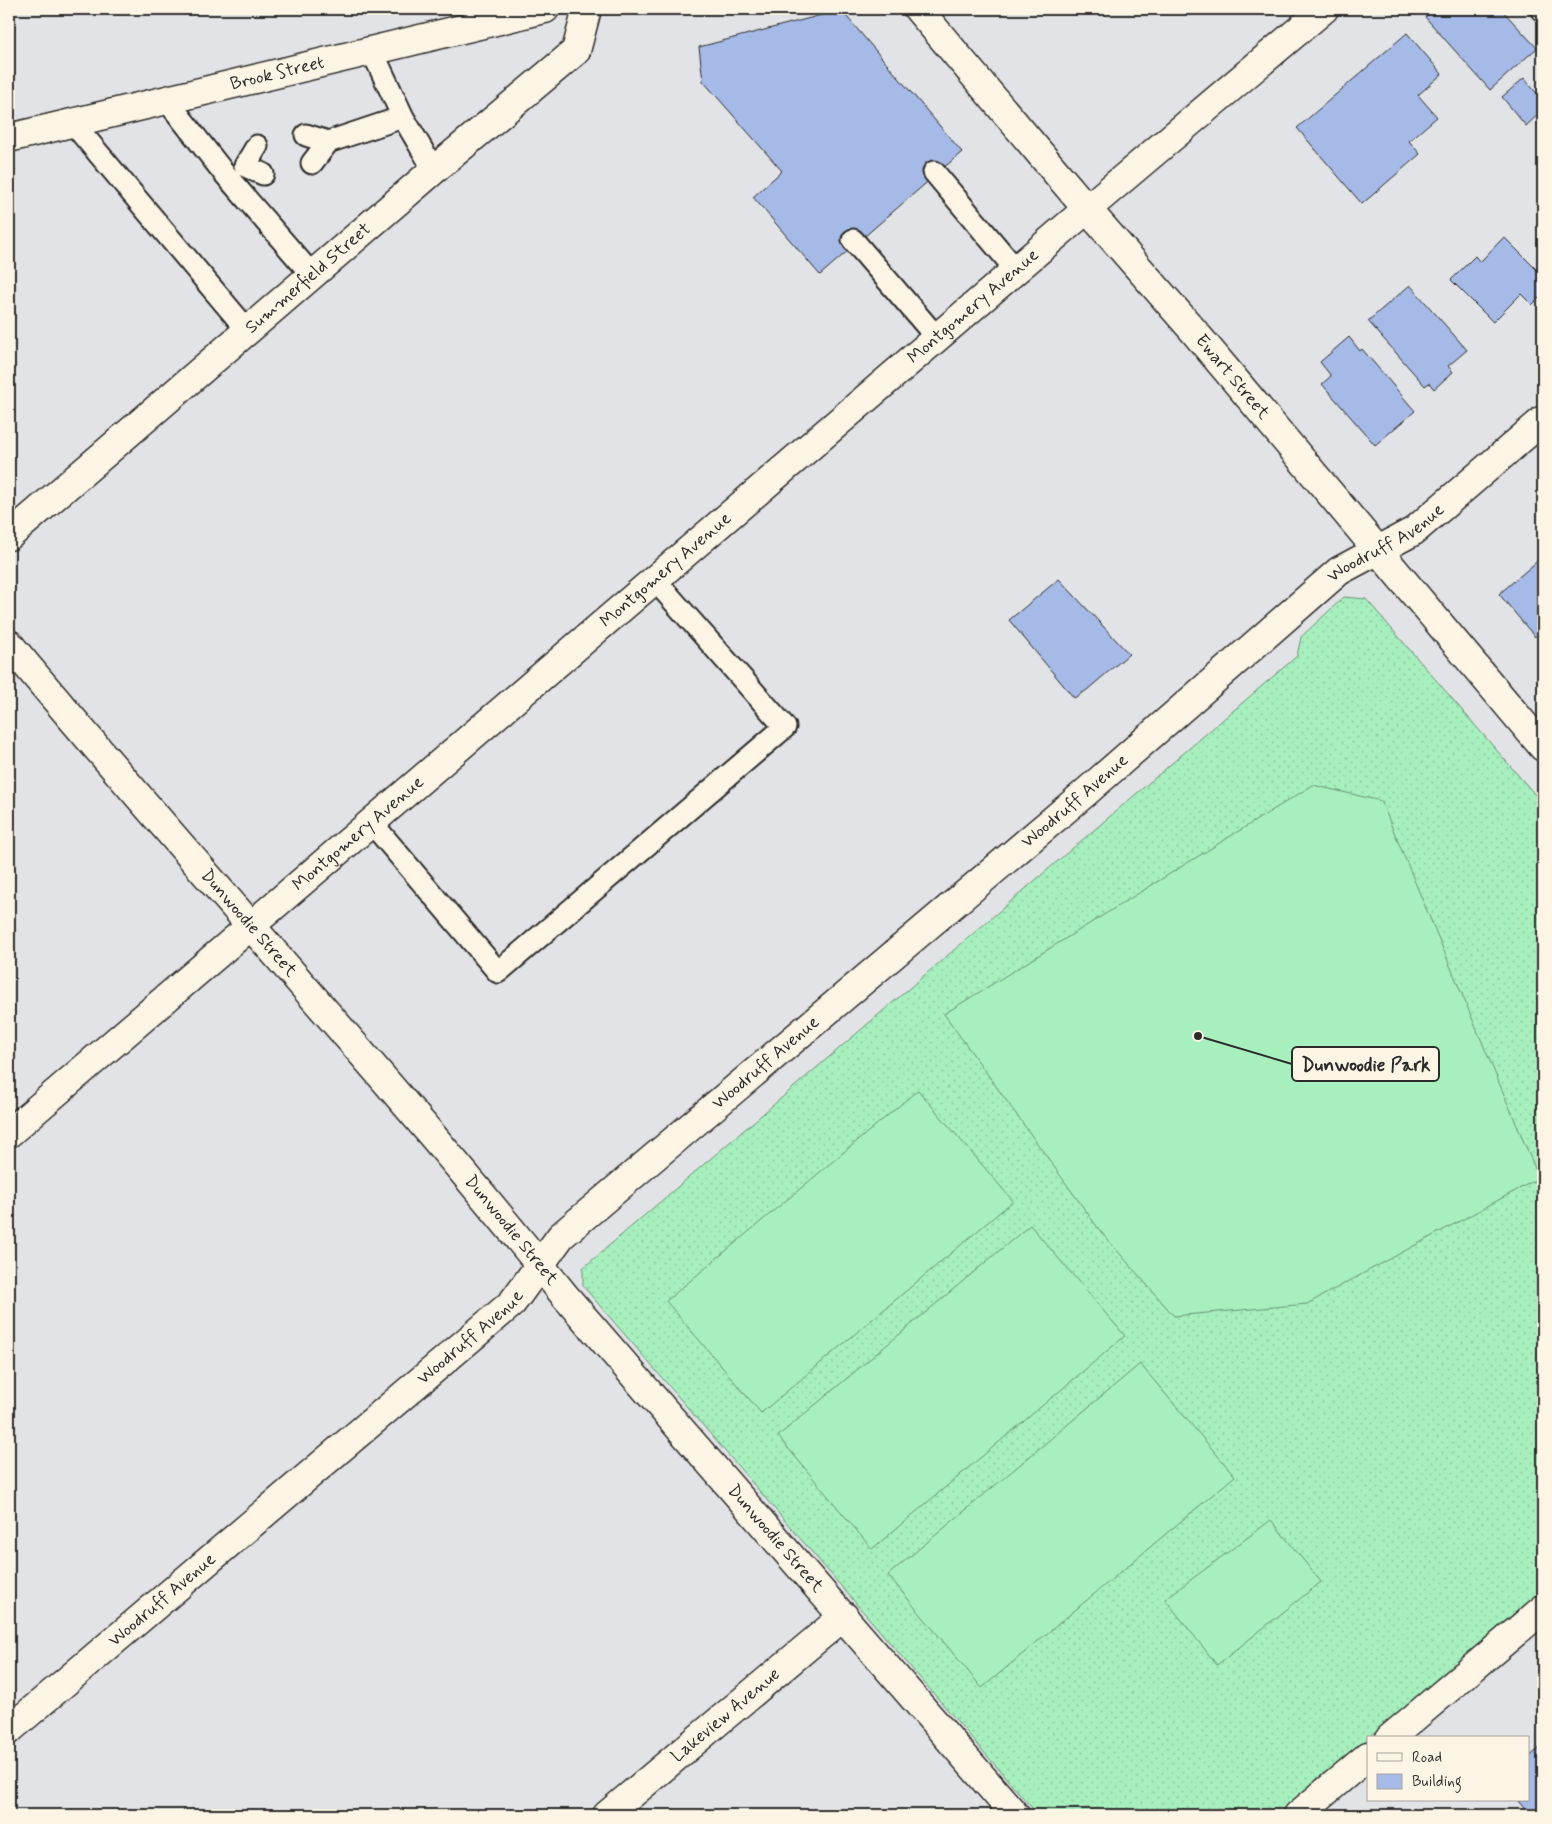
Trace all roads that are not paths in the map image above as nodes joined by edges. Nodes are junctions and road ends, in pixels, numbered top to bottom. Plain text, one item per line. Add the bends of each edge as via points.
1 (545, 9) edge
2 (587, 9) edge
3 (918, 9) edge
4 (1324, 9) edge
5 (372, 51) junction
6 (166, 100) junction
7 (404, 117) junction
8 (72, 122) junction
9 (306, 135) dead end
10 (9, 138) edge
11 (328, 142) junction
12 (257, 146) dead end
13 (312, 163) dead end
14 (434, 170) junction
15 (934, 172) dead end
16 (224, 173) junction
17 (1087, 209) junction
18 (853, 240) dead end
19 (1016, 270) junction
20 (313, 276) junction
21 (248, 331) junction
22 (937, 338) junction
23 (1543, 420) edge
24 (9, 536) edge
25 (1378, 551) junction
26 (654, 579) junction
27 (9, 644) edge
28 (1543, 747) edge
29 (371, 822) junction
30 (250, 924) junction
31 (9, 1133) edge
32 (540, 1264) junction
33 (1543, 1609) edge
34 (844, 1616) junction
35 (9, 1730) edge
36 (1392, 1736) edge
37 (1367, 1757) edge
38 (607, 1815) edge
39 (1015, 1815) edge
40 (1298, 1815) edge

1 - 5 street, Brook Street
2 - 14 street, Summerfield Street via 576,51
3 - 17 street, Ewart Street
4 - 17 street, Montgomery Avenue
5 - 6 street, Brook Street
5 - 7 lane
6 - 8 street, Brook Street
6 - 16 lane
7 - 11 lane
7 - 14 lane
8 - 10 street, Brook Street
8 - 21 lane
9 - 11 lane
11 - 13 lane
12 - 16 lane via 254,170
14 - 20 street, Summerfield Street
15 - 19 lane
16 - 20 lane
17 - 19 street, Montgomery Avenue
17 - 25 street, Ewart Street
18 - 22 lane
19 - 22 street, Montgomery Avenue
20 - 21 street, Summerfield Street
21 - 24 street, Summerfield Street
22 - 26 street, Montgomery Avenue
23 - 25 street, Woodruff Avenue via 1414,531
25 - 28 street, Ewart Street
25 - 32 street, Woodruff Avenue via 1338,571 1085,793 561,1236
26 - 29 street, Montgomery Avenue
26 - 29 lane via 785,727 498,972
27 - 30 street, Dunwoodie Street via 88,740
29 - 30 street, Montgomery Avenue
30 - 31 street, Montgomery Avenue
30 - 32 street, Dunwoodie Street
32 - 34 street, Dunwoodie Street
32 - 35 street, Woodruff Avenue via 512,1303
33 - 36 street
34 - 38 street, Lakeview Avenue
34 - 39 street, Dunwoodie Street
37 - 40 street

